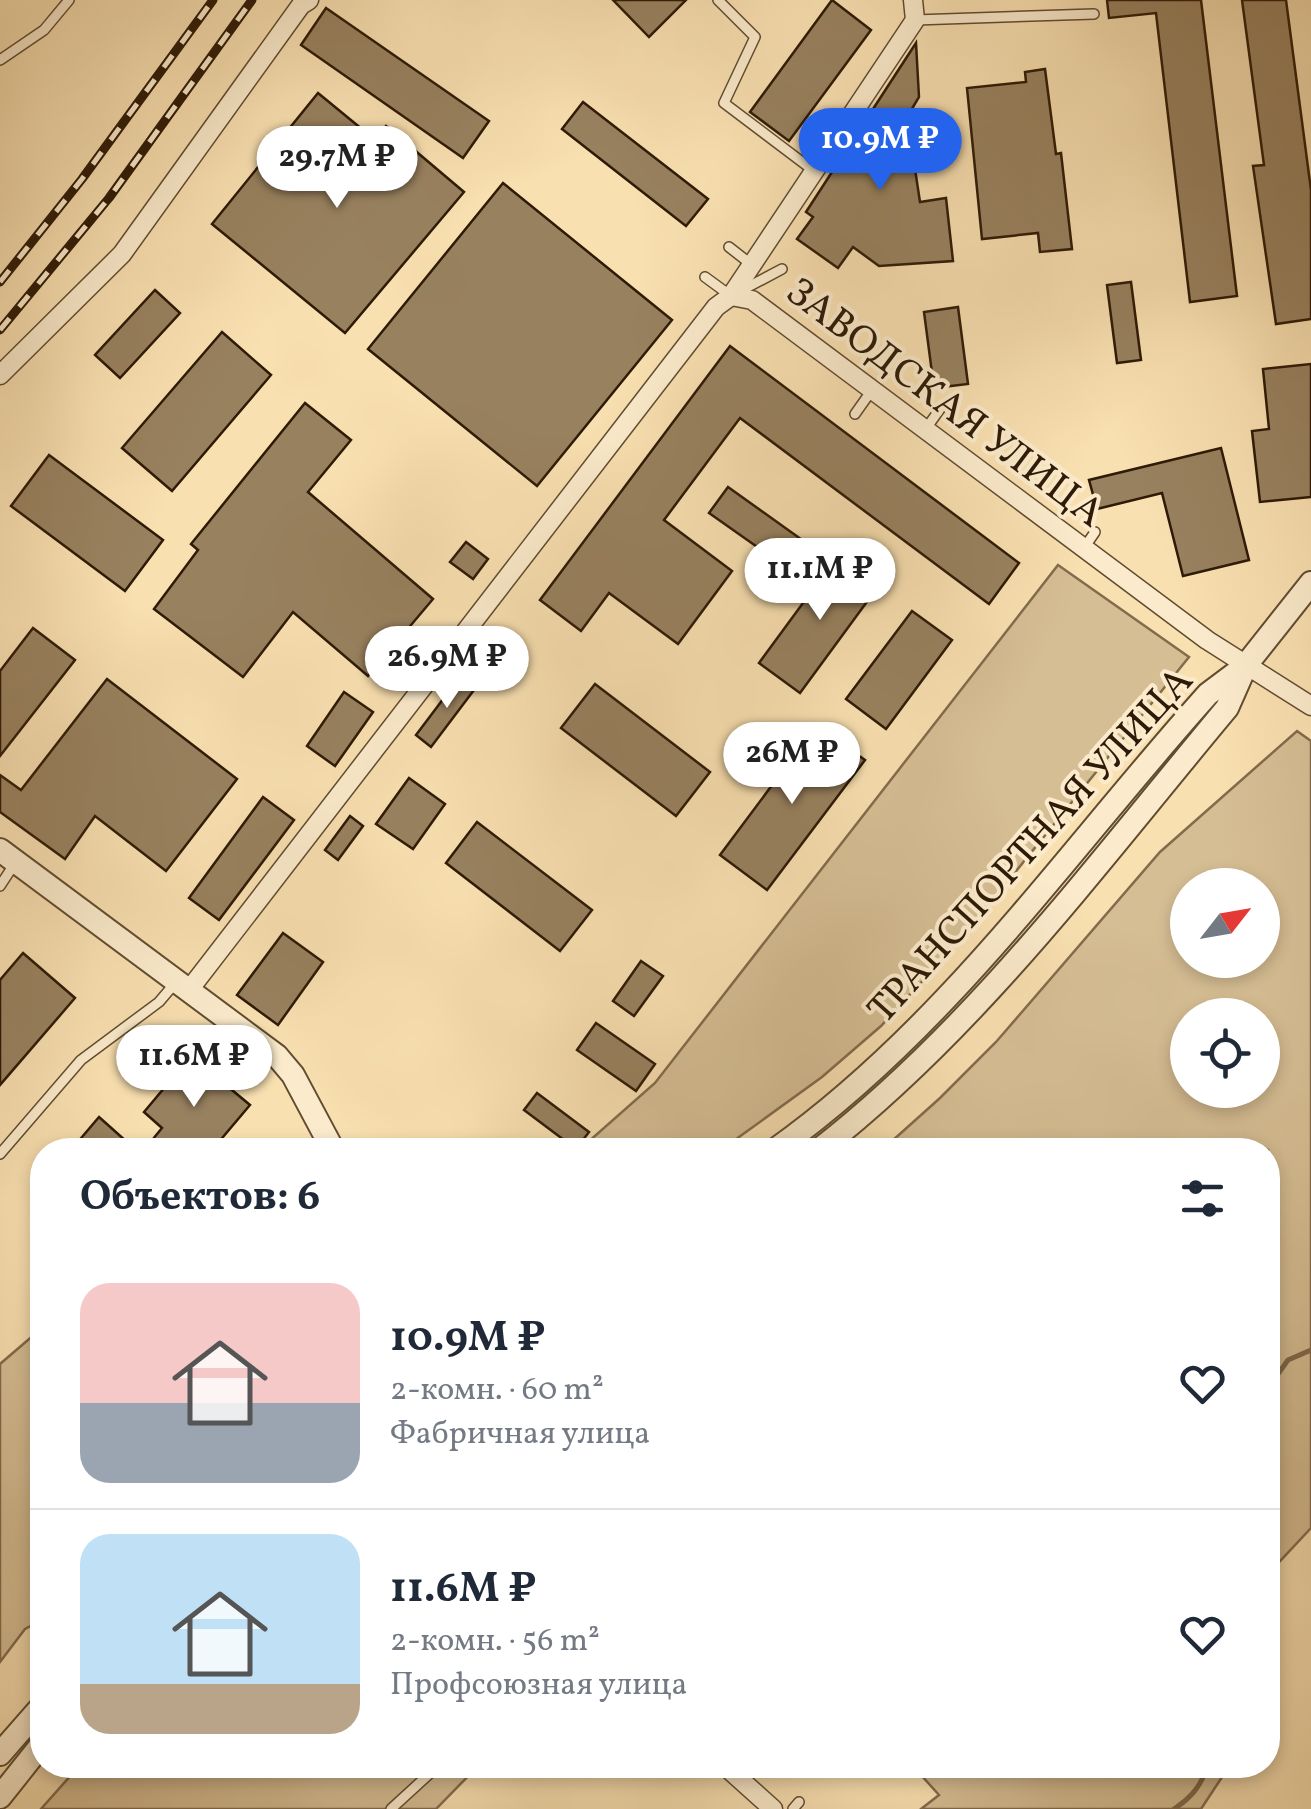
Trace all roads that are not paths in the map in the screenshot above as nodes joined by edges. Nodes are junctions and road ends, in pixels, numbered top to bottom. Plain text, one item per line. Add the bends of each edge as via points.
1 (69, 0) edge
2 (310, 0) edge
3 (718, 0) edge
4 (913, 0) edge
5 (1094, 14) dead end
6 (917, 24) junction
7 (0, 60) edge
8 (816, 172) junction
9 (729, 246) dead end
10 (752, 265) junction
11 (782, 269) dead end
12 (705, 277) dead end
13 (731, 296) junction
14 (0, 374) edge
15 (872, 390) junction
16 (940, 409) dead end
17 (855, 414) dead end
18 (925, 430) junction
19 (1095, 532) dead end
20 (1084, 548) junction
21 (1311, 583) edge
22 (1246, 665) junction
23 (1311, 706) edge
24 (8, 856) edge
25 (0, 886) edge
26 (183, 986) junction
27 (327, 1138) edge
28 (790, 1138) edge
29 (833, 1138) edge
30 (0, 1154) edge
31 (30, 1720) edge
32 (0, 1754) edge
33 (30, 1759) edge
34 (425, 1778) edge
35 (738, 1778) edge
36 (0, 1797) edge
37 (391, 1809) edge
38 (772, 1809) edge

1 - 7 lane via 44,30
2 - 14 street via 122,254
3 - 8 lane via 755,37 724,103
4 - 6 street
5 - 6 lane
6 - 8 street
8 - 10 street
9 - 10 lane
10 - 13 street
11 - 13 lane
12 - 13 lane
13 - 15 street, ЗАВОДСКАЯ УЛИЦА via 752,300
13 - 26 street, ЗАВОДСКАЯ УЛИЦА via 716,306
15 - 17 lane
15 - 18 street, ЗАВОДСКАЯ УЛИЦА
16 - 18 lane
18 - 20 street, ЗАВОДСКАЯ УЛИЦА
19 - 20 lane
20 - 22 street, ЗАВОДСКАЯ УЛИЦА
21 - 22 street, ТРАНСПОРТНАЯ УЛИЦА
22 - 23 street, ЗАВОДСКАЯ УЛИЦА
22 - 28 street, ТРАНСПОРТНАЯ УЛИЦА via 1208,694 942,1005
22 - 29 street, ТРАНСПОРТНАЯ УЛИЦА via 1227,708 1006,973 924,1062
24 - 25 lane
24 - 26 street
26 - 27 street via 278,1056
26 - 30 lane via 80,1060
31 - 32 street
33 - 36 street
34 - 37 lane
35 - 38 street

